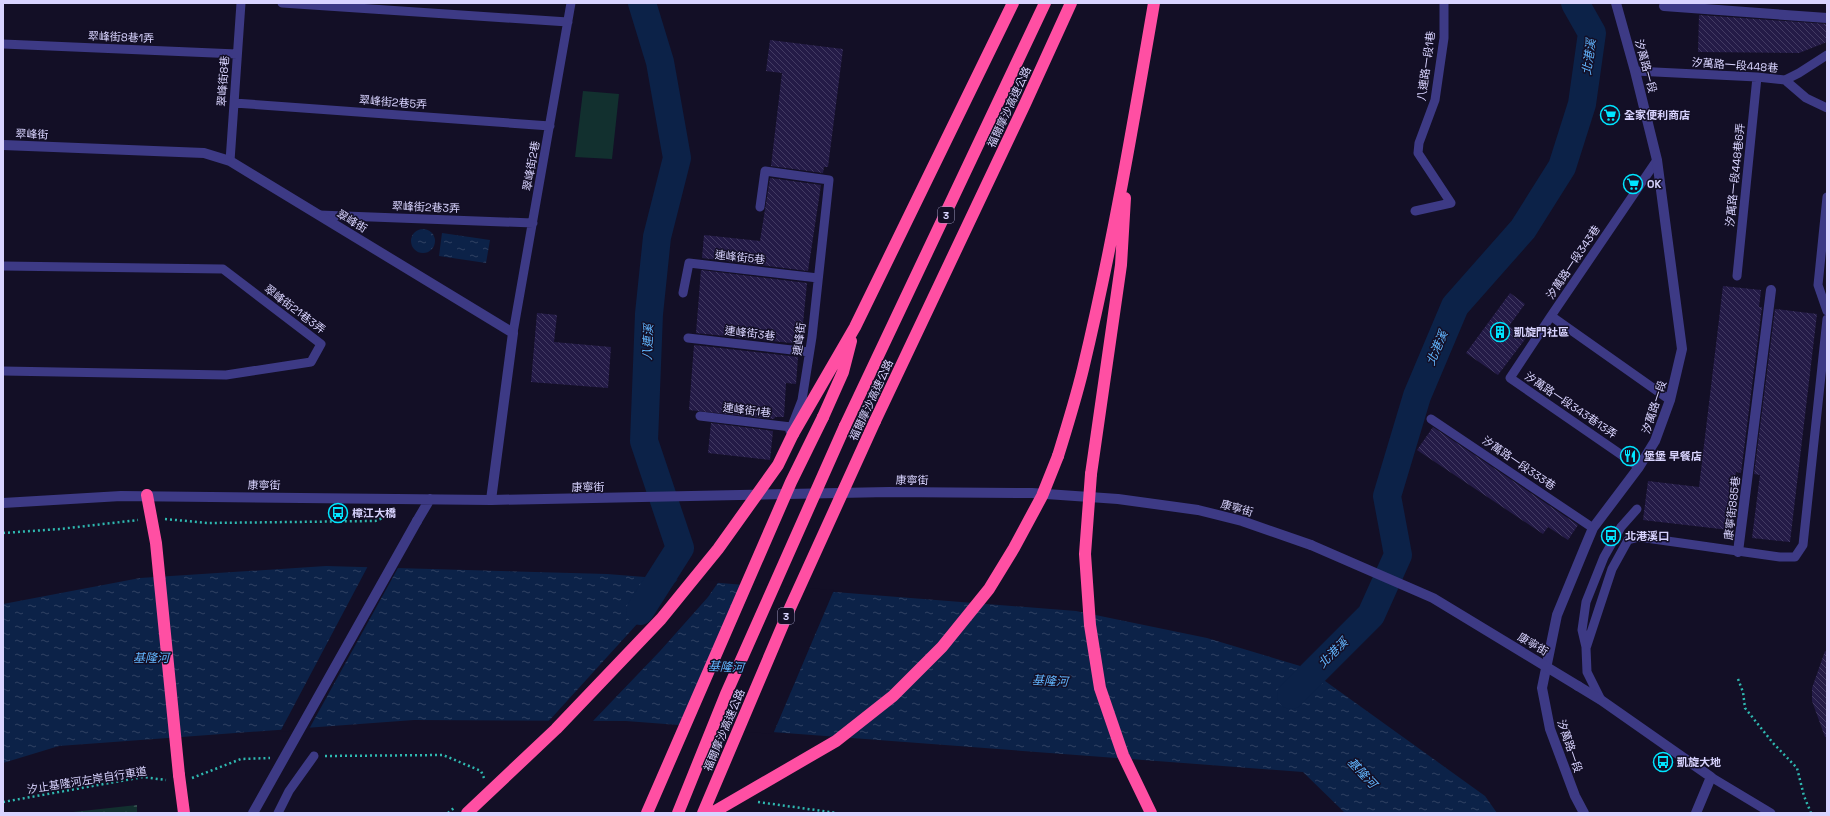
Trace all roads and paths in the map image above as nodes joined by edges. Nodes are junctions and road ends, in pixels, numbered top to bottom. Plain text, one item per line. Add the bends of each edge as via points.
1 (241, 3) edge
2 (282, 3) edge
3 (571, 3) edge
4 (1013, 3) edge
5 (1045, 3) edge
6 (1071, 3) edge
7 (1154, 3) edge
8 (1444, 3) edge
9 (1616, 3) edge
10 (1664, 6) dead end
11 (1827, 18) edge
12 (568, 22) junction
13 (3, 44) edge
14 (237, 54) junction
15 (1827, 55) edge
16 (1636, 71) junction
17 (1757, 77) junction
18 (1784, 80) junction
19 (234, 103) junction
20 (1827, 108) edge
21 (550, 126) junction
22 (3, 145) edge
23 (1129, 147) junction
24 (1657, 160) junction
25 (230, 161) junction
26 (1827, 197) edge
27 (760, 207) dead end
28 (1415, 211) dead end
29 (319, 214) junction
30 (533, 223) junction
31 (3, 266) edge
32 (1737, 276) dead end
33 (818, 278) junction
34 (1771, 290) dead end
35 (683, 293) dead end
36 (1827, 311) edge
37 (1551, 316) junction
38 (1827, 319) edge
39 (855, 327) junction
40 (514, 333) junction
41 (688, 338) dead end
42 (809, 352) junction
43 (3, 371) edge
44 (1670, 400) junction
45 (700, 416) dead end
46 (1431, 419) dead end
47 (792, 431) junction
48 (1639, 467) junction
49 (147, 495) junction
50 (763, 495) junction
51 (430, 499) junction
52 (491, 500) junction
53 (3, 503) edge
54 (1637, 509) dead end
55 (402, 510) dead end
56 (151, 519) junction
57 (1593, 528) junction
58 (3, 533) edge
59 (1738, 552) junction
60 (1586, 648) junction
61 (1738, 679) dead end
62 (1601, 700) junction
63 (314, 756) joint
64 (241, 759) dead end
65 (1712, 777) junction
66 (191, 778) dead end
67 (170, 780) dead end
68 (484, 782) dead end
69 (3, 802) edge
70 (463, 809) edge
71 (184, 813) edge
72 (253, 813) edge
73 (278, 813) edge
74 (448, 813) edge
75 (647, 813) edge
76 (678, 813) edge
77 (703, 813) edge
78 (712, 813) edge
79 (1151, 813) edge
80 (1584, 813) edge
81 (1696, 813) edge
82 (1771, 813) edge
83 (1811, 813) edge

1 - 14 lane, 翠峰街8巷
2 - 12 lane
3 - 12 lane, 翠峰街2巷
4 - 39 highway
5 - 76 highway, 福爾摩沙高速公路 / 3, bridge via 845,426 726,694
6 - 77 highway, 福爾摩沙高速公路 / 3, bridge via 790,608
7 - 23 highway
8 - 28 lane, 八連路一段1巷 via 1444,38 1435,100 1419,143 1418,153 1451,202
9 - 16 street, 汐萬路一段
10 - 11 street
12 - 21 lane, 翠峰街2巷
13 - 14 lane, 翠峰街8巷1弄
14 - 19 lane, 翠峰街8巷
15 - 18 lane, 汐萬路一段448巷
16 - 17 lane, 汐萬路一段448巷
16 - 24 street, 汐萬路一段
17 - 18 lane, 汐萬路一段448巷
17 - 32 lane, 汐萬路一段448巷6弄
18 - 20 lane via 1806,98
19 - 21 lane, 翠峰街2巷5弄
19 - 25 lane, 翠峰街8巷
21 - 30 lane, 翠峰街2巷
22 - 25 street, 翠峰街 via 204,153
23 - 78 highway, bridge via 1083,370 1058,456 1042,496 989,589 942,647 893,696 836,741
23 - 79 highway, bridge via 1121,265 1091,474 1085,554 1090,625 1100,688 1123,756
24 - 37 lane, 汐萬路一段343巷
24 - 44 street, 汐萬路一段 via 1682,348
25 - 29 street, 翠峰街
26 - 36 lane via 1818,285
27 - 33 lane, 連峰街 via 766,170 829,180
29 - 30 lane, 翠峰街2巷3弄
29 - 40 street, 翠峰街
30 - 40 lane, 翠峰街2巷
31 - 43 lane, 翠峰街21巷3弄 via 223,269 321,344 311,362 226,376
33 - 35 lane, 連峰街5巷 via 689,263
33 - 42 lane, 連峰街
34 - 59 street, 康寧街885巷
37 - 44 lane, 汐萬路一段343巷
37 - 48 lane, 汐萬路一段343巷13弄 via 1510,378
38 - 59 lane, 康寧街885巷 via 1803,545 1795,557
39 - 47 highway
39 - 75 highway, bridge via 843,372 791,482
40 - 52 street
41 - 42 lane, 連峰街3巷
42 - 47 lane, 連峰街 via 802,400
44 - 48 street, 汐萬路一段 via 1655,441
45 - 47 lane, 連峰街1巷
46 - 57 lane, 汐萬路一段333巷
47 - 50 lane, 連峰街
47 - 70 highway, bridge via 778,465 718,549 661,619 556,729
48 - 57 street, 汐萬路一段
49 - 51 street, 康寧街
49 - 53 street, 康寧街
49 - 56 highway
50 - 52 street, 康寧街
50 - 62 street, 康寧街, bridge via 889,492 1032,493 1118,499 1198,510 1242,520 1311,545 1433,598
51 - 52 street, 康寧街
51 - 72 street, bridge
54 - 60 lane via 1621,527 1604,558 1586,602 1582,630
55 - 56 path via 375,521 208,523
56 - 58 path
56 - 71 highway, bridge via 156,543
57 - 80 street, 汐萬路一段 via 1557,615 1542,688 1550,729
59 - 60 lane via 1639,537 1628,540 1612,569
60 - 62 lane via 1587,672
61 - 83 path via 1745,708 1797,768
62 - 65 street, 康寧街
63 - 68 path via 443,756 481,771
63 - 73 lane via 289,791
64 - 66 path
65 - 81 street
65 - 82 lane
67 - 69 path, 汐止基隆河左岸自行車道 via 143,777
70 - 74 path

